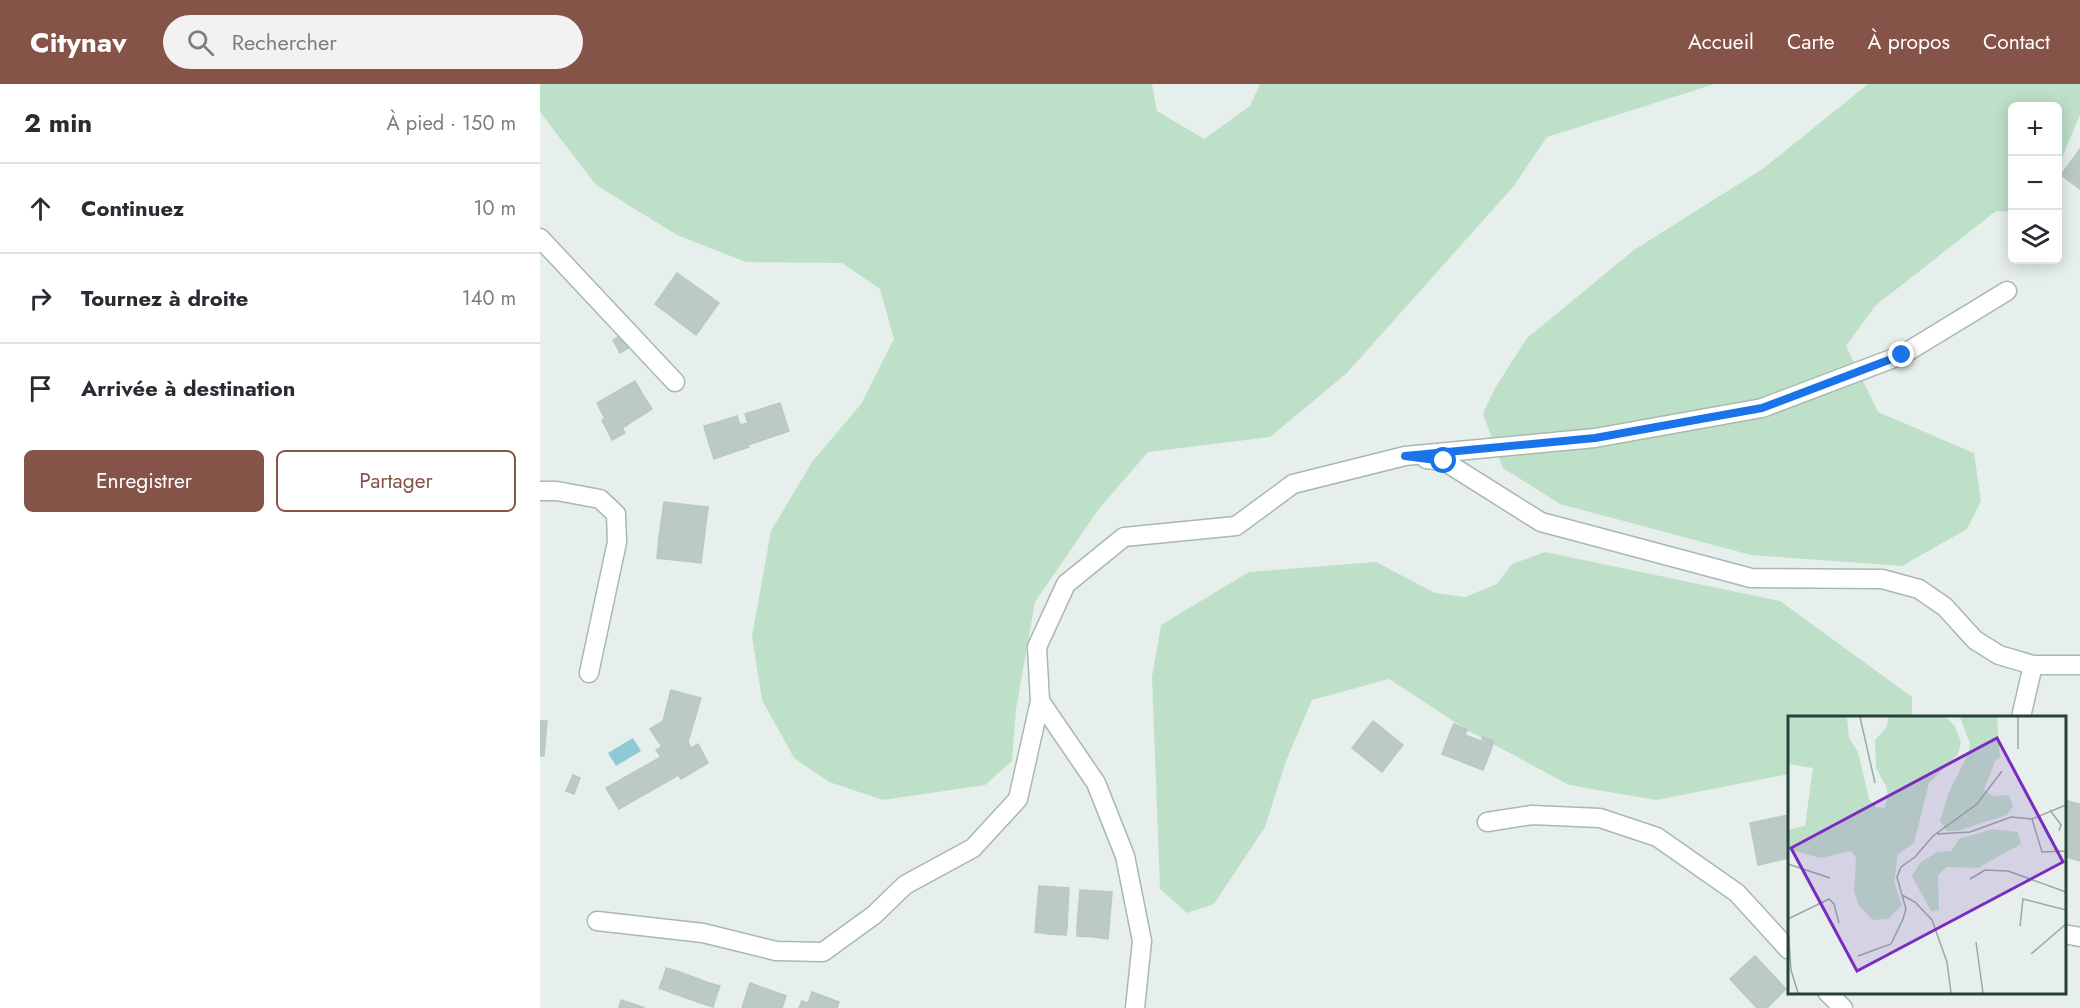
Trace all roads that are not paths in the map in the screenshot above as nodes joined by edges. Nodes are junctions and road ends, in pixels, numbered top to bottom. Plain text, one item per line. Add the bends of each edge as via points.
1 (540, 238) edge
2 (2007, 291) dead end
3 (675, 382) dead end
4 (1405, 456) junction
5 (540, 491) edge
6 (2033, 665) junction
7 (2080, 665) edge
8 (589, 673) dead end
9 (1040, 701) junction
10 (2021, 716) edge
11 (1487, 822) dead end
12 (597, 921) dead end
13 (2065, 934) edge
14 (2080, 937) edge
15 (1788, 949) edge
16 (1828, 993) edge
17 (1135, 1008) edge
18 (1843, 1008) edge

1 - 3 street
2 - 4 street via 1902,355 1762,408 1595,438
4 - 6 street via 1444,461 1541,522 1751,578 1882,579 1919,589 1999,656
4 - 9 street via 1293,484 1236,526 1124,537 1066,584 1037,647
5 - 8 street via 600,499 616,514 617,542
6 - 7 street
6 - 10 street
9 - 12 street via 1018,800 972,848 905,885 874,915 823,952 776,951 704,933
9 - 17 street via 1096,783 1125,856 1142,941
11 - 15 street via 1532,815 1600,818 1657,837 1737,893
13 - 14 street
16 - 18 street

